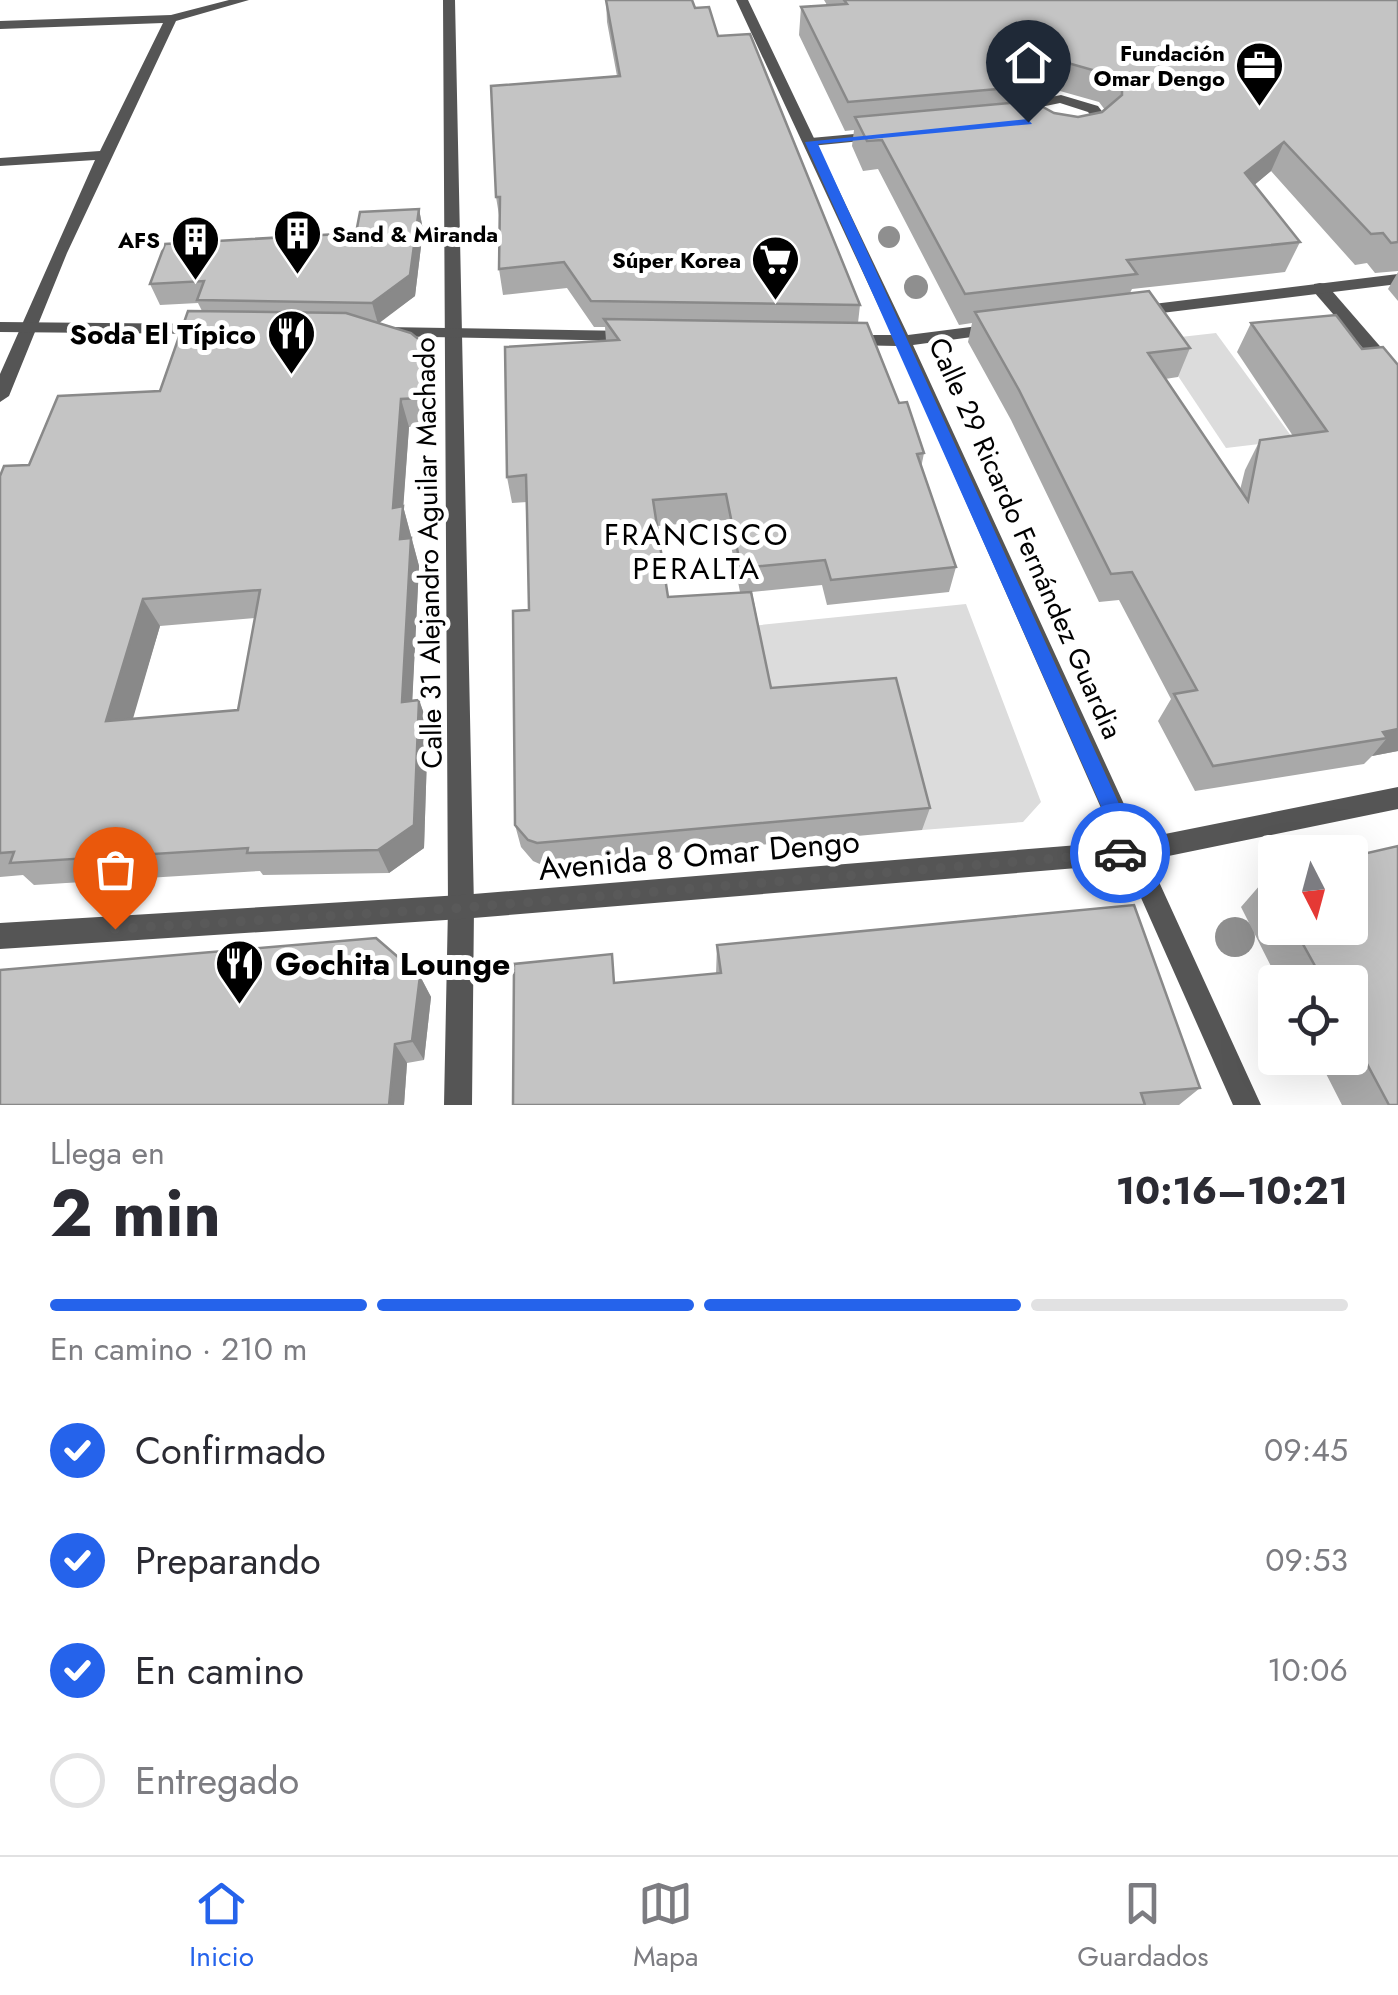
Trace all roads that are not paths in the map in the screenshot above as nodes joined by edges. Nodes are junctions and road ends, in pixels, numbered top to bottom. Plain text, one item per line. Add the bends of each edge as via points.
1 (243, 0) edge
2 (449, 0) edge
3 (742, 0) edge
4 (171, 19) junction
5 (0, 25) edge
6 (1028, 122) junction
7 (1008, 124) edge
8 (890, 134) edge
9 (811, 142) junction
10 (104, 155) junction
11 (0, 162) edge
12 (1398, 278) edge
13 (1320, 288) junction
14 (1111, 314) edge
15 (26, 326) junction
16 (1016, 326) edge
17 (0, 327) edge
18 (220, 329) edge
19 (375, 331) edge
20 (452, 332) junction
21 (648, 336) edge
22 (824, 340) edge
23 (903, 341) junction
24 (1398, 378) edge
25 (0, 396) edge
26 (1398, 798) edge
27 (1131, 852) junction
28 (460, 908) junction
29 (0, 936) edge
30 (458, 1105) edge
31 (1247, 1105) edge

1 - 4 street
2 - 20 street, Calle 31 Alejandro Aguilar Machado
3 - 9 street, Calle 29 Ricardo Fernández Guardia
4 - 5 street
4 - 10 street
6 - 6 street via 1045,134 1072,138 1094,134 1103,122 1084,104 1050,99 1031,105
6 - 7 street
8 - 9 street
9 - 23 street, Calle 29 Ricardo Fernández Guardia
10 - 11 street
10 - 15 street
12 - 13 street
13 - 14 street
13 - 24 street
15 - 17 street
15 - 18 street
15 - 25 street
16 - 23 street
19 - 20 street
20 - 21 street
20 - 28 street, Calle 31 Alejandro Aguilar Machado
22 - 23 street
23 - 27 street, Calle 29 Ricardo Fernández Guardia
26 - 27 street, Avenida 8 Omar Dengo
27 - 28 street, Avenida 8 Omar Dengo
27 - 31 street, Calle 29 Ricardo Fernández Guardia
28 - 29 street, Avenida 8 Omar Dengo
28 - 30 street, Calle 31 Alejandro Aguilar Machado

